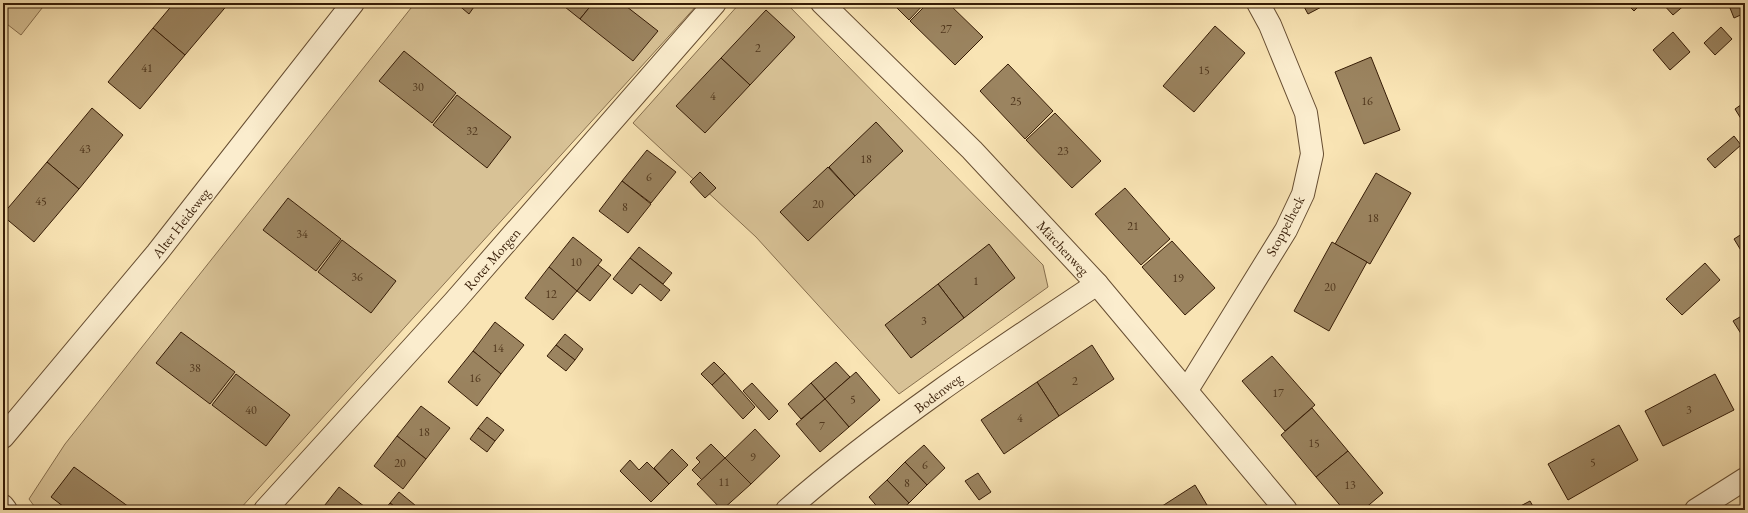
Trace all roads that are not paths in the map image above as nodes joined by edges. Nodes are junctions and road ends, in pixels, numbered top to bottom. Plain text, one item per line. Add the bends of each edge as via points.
1 (353, 3) edge
2 (715, 3) edge
3 (822, 3) edge
4 (1258, 3) edge
5 (1097, 284) junction
6 (1187, 390) junction
7 (3, 438) edge
8 (1745, 479) edge
9 (3, 506) edge
10 (6, 510) edge
11 (266, 510) edge
12 (787, 510) edge
13 (1286, 510) edge
14 (1696, 510) edge

1 - 7 street, Alter Heideweg via 158,253
2 - 11 street, Roter Morgen via 454,302
3 - 5 street, Märchenweg via 972,150
4 - 6 street, Stoppelheck via 1293,76 1306,114 1312,154 1303,194 1286,230
5 - 6 street, Märchenweg
5 - 12 street, Bodenweg via 967,371 852,457
6 - 13 street, Märchenweg
8 - 14 street
9 - 10 street

